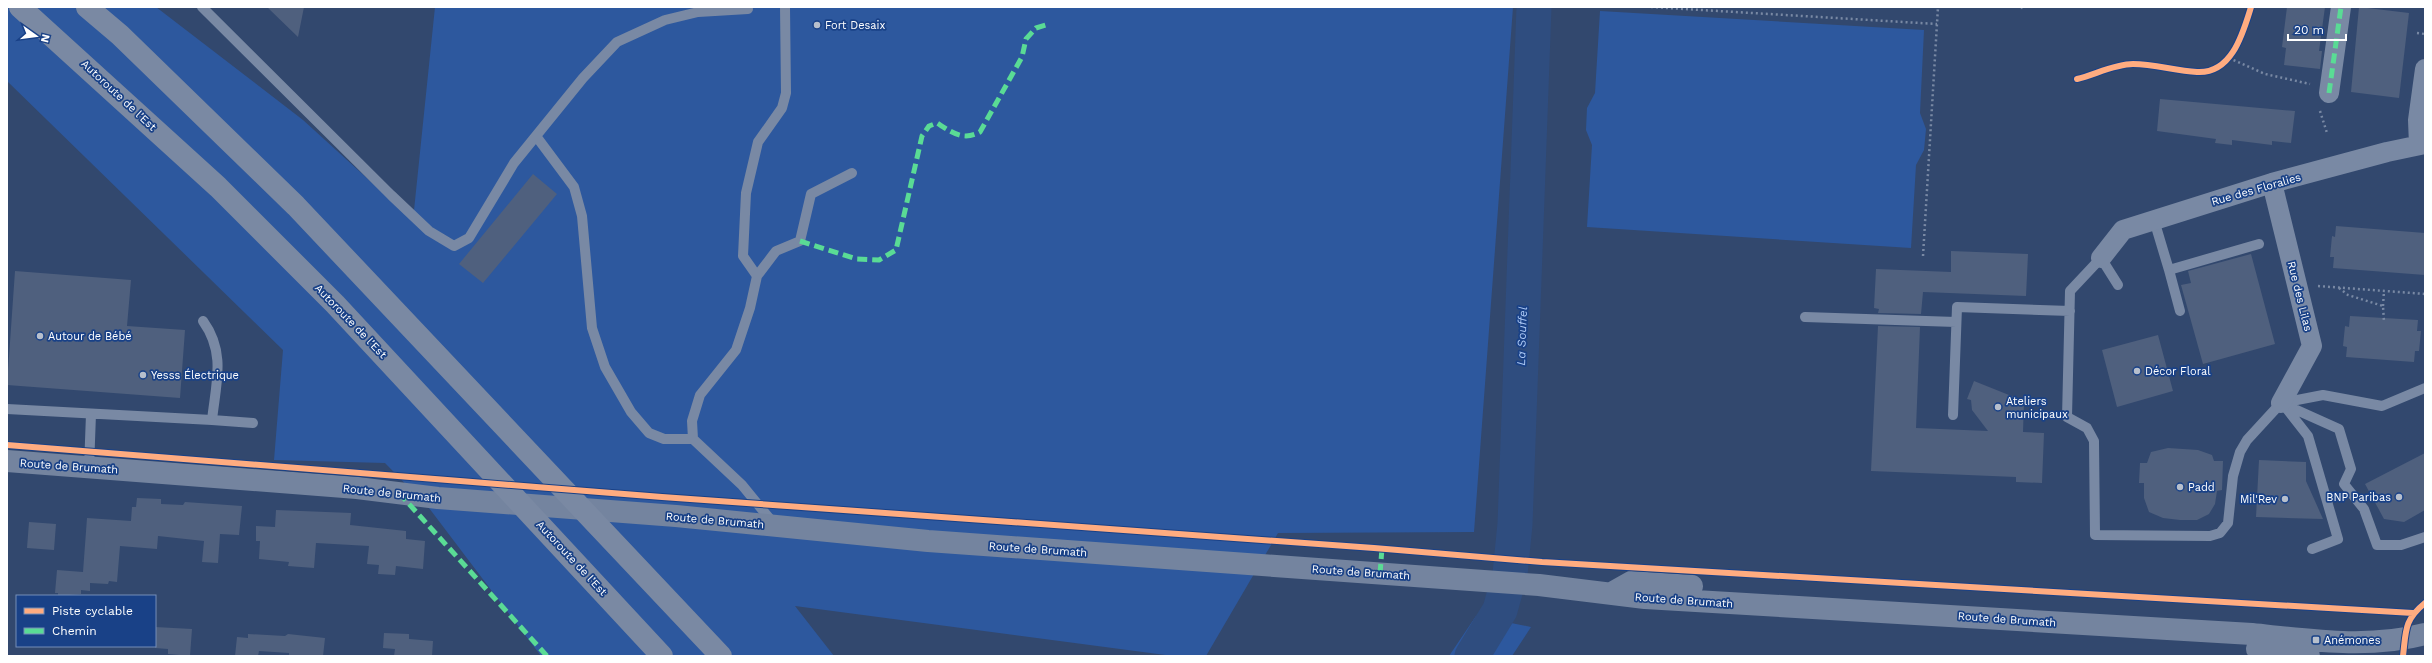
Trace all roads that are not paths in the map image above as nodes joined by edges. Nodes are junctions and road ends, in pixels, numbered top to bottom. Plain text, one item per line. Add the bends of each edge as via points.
1 (20, 7) edge
2 (87, 7) edge
3 (202, 7) edge
4 (785, 7) edge
5 (2341, 7) edge
6 (748, 9) dead end
7 (2425, 69) edge
8 (2320, 96) road end
9 (536, 136) junction
10 (2422, 145) edge
11 (852, 174) dead end
12 (2272, 183) junction
13 (2154, 220) junction
14 (2259, 244) dead end
15 (2101, 258) junction
16 (2169, 270) junction
17 (756, 276) junction
18 (2118, 285) dead end
19 (2180, 311) dead end
20 (2070, 312) junction
21 (1805, 317) dead end
22 (203, 321) dead end
23 (1956, 322) junction
24 (2425, 388) edge
25 (2281, 403) junction
26 (7, 408) edge
27 (91, 414) junction
28 (1953, 415) dead end
29 (212, 420) junction
30 (253, 423) dead end
31 (693, 439) junction
32 (7, 462) edge
33 (89, 469) junction
34 (775, 525) junction
35 (2425, 537) edge
36 (2312, 549) dead end
37 (2070, 623) junction
38 (2425, 634) edge
39 (662, 656) edge
40 (721, 656) edge
41 (2309, 656) edge

1 - 39 highway, Autoroute de l’Est via 218,187 335,304
2 - 40 highway via 126,40 296,206
3 - 9 lane via 391,195 429,231 454,246 469,238 514,163
4 - 17 lane via 786,93 782,108 758,142 746,193 743,256
5 - 8 street
6 - 9 lane via 698,12 665,20 617,42 583,78
7 - 10 street via 2418,120
9 - 31 lane via 574,187 582,216 592,328 604,367 631,412 649,432 664,439
10 - 12 street, Rue des Floralies
11 - 17 lane via 811,194 800,241 776,251
12 - 13 street, Rue des Floralies
12 - 25 street, Rue des Lilas via 2312,346
13 - 15 street, Rue des Floralies via 2123,230
13 - 16 lane
14 - 16 lane
15 - 18 lane
15 - 20 lane via 2070,291
16 - 19 lane
17 - 31 lane via 750,308 736,350 700,395 692,421
20 - 23 lane via 1957,307
20 - 25 lane via 2067,417 2087,428 2094,442 2095,535 2210,536 2220,533 2228,523 2233,476 2240,452 2247,440
21 - 23 lane
22 - 29 lane via 213,335 217,348 218,366
23 - 28 lane
24 - 25 lane via 2382,406 2323,395
25 - 35 lane via 2339,429 2350,469 2344,484 2364,509 2376,544 2401,545
25 - 36 lane via 2308,436 2338,539
26 - 27 lane
27 - 29 lane
27 - 33 lane
29 - 30 lane
31 - 34 lane via 742,485
32 - 33 main road, Route de Brumath
33 - 34 main road, Route de Brumath via 342,487 438,498
34 - 37 main road, Route de Brumath via 928,540 1539,585 1645,598
37 - 38 main road, Route de Brumath via 2252,634 2346,643 2405,639
37 - 41 main road, Route de Brumath

